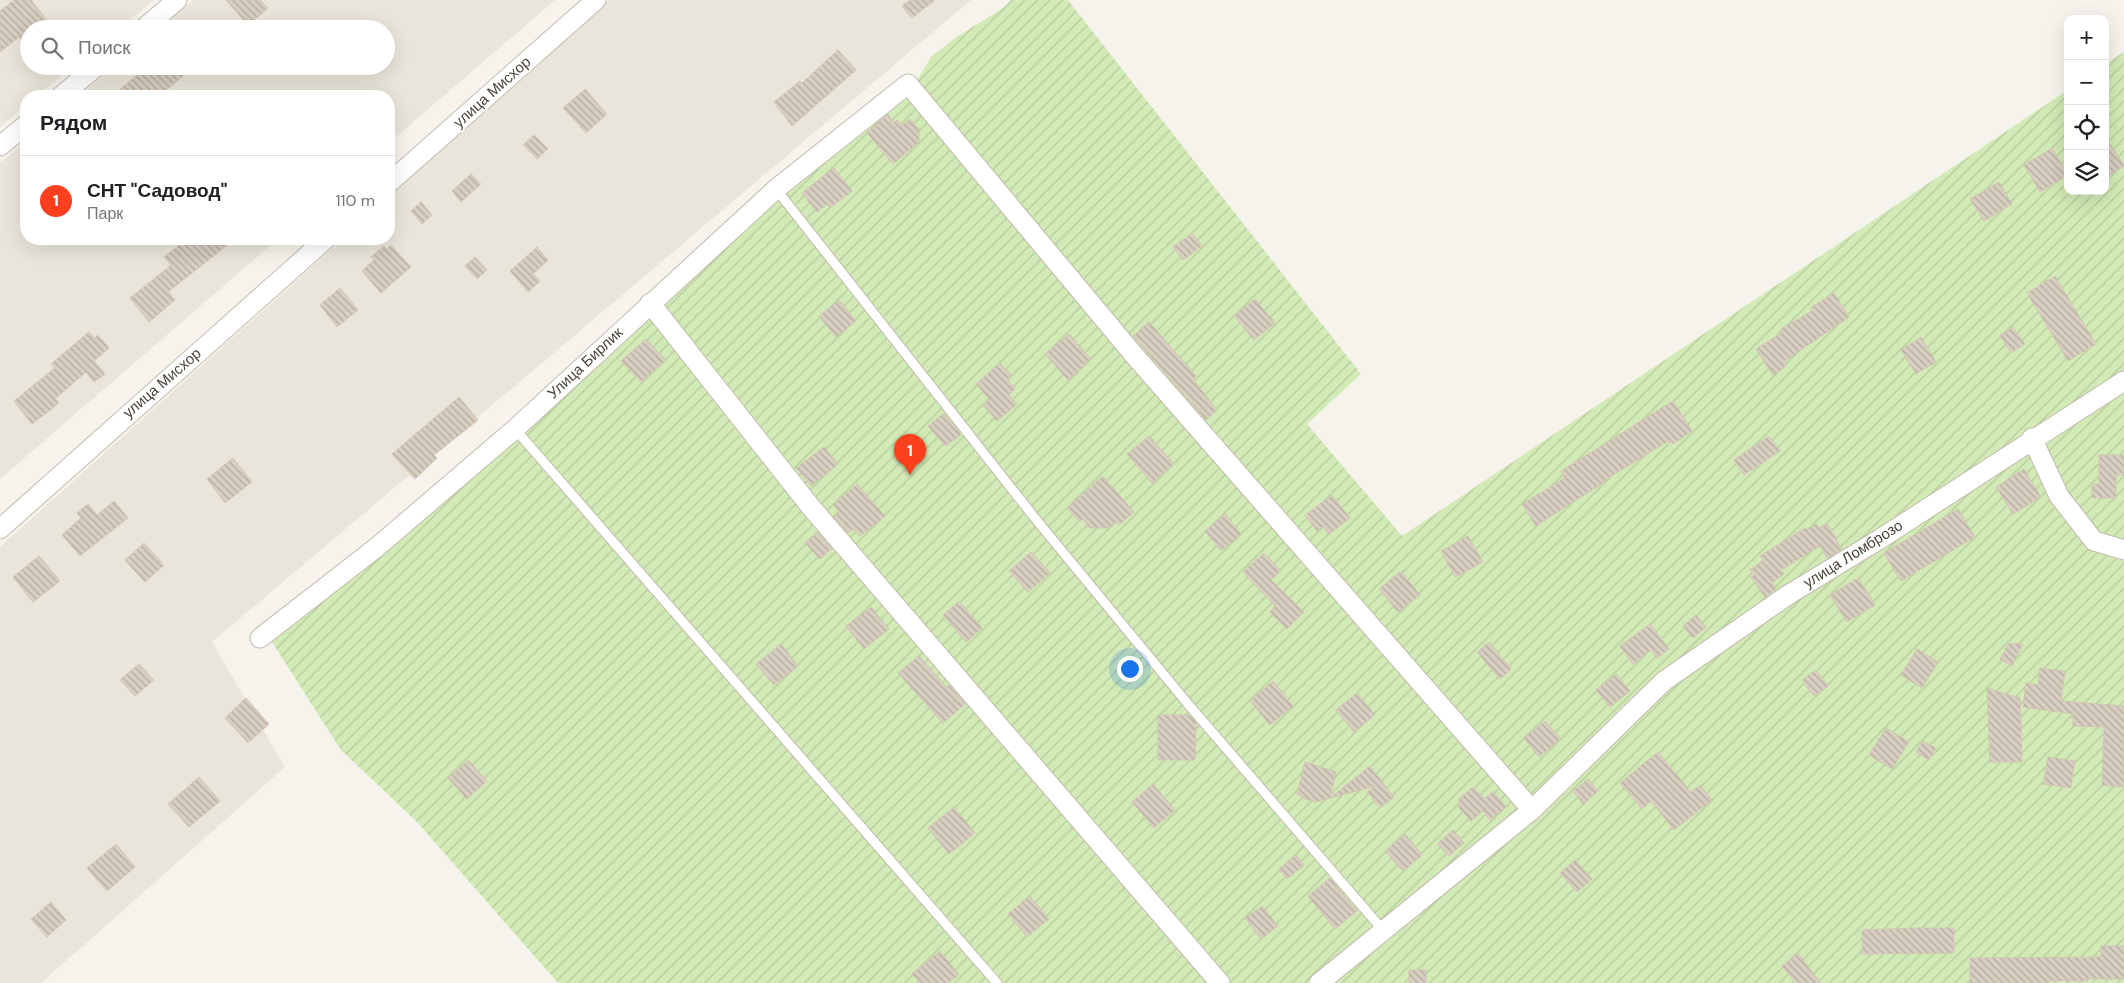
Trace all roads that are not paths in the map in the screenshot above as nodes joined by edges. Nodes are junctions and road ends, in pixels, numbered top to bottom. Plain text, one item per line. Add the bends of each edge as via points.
1 (177, 0) edge
2 (596, 0) edge
3 (153, 20) edge
4 (86, 75) edge
5 (68, 90) edge
6 (20, 130) edge
7 (0, 146) edge
8 (395, 178) edge
9 (776, 189) junction
10 (319, 245) edge
11 (650, 303) junction
12 (2124, 381) edge
13 (515, 429) junction
14 (2032, 438) junction
15 (0, 529) edge
16 (2124, 550) edge
17 (260, 638) dead end
18 (1532, 810) junction
19 (1382, 929) junction
20 (997, 983) edge
21 (1220, 983) edge
22 (1319, 983) edge

1 - 3 street
2 - 8 street, улица Мисхор
4 - 5 street
6 - 7 street
9 - 11 street, Улица Бирлик
9 - 18 street, Улица Бирлик via 908,84 1134,355
9 - 19 lane via 1034,518 1188,704
10 - 15 street, улица Мисхор
11 - 13 street, Улица Бирлик
11 - 21 street via 810,506
12 - 14 street, улица Ломброзо
13 - 17 street, Улица Бирлик via 377,547
13 - 20 lane
14 - 16 street via 2059,496 2094,541
14 - 18 street, улица Ломброзо via 1880,539 1788,595 1664,681
18 - 19 street, улица Ломброзо
19 - 22 street, улица Ломброзо

